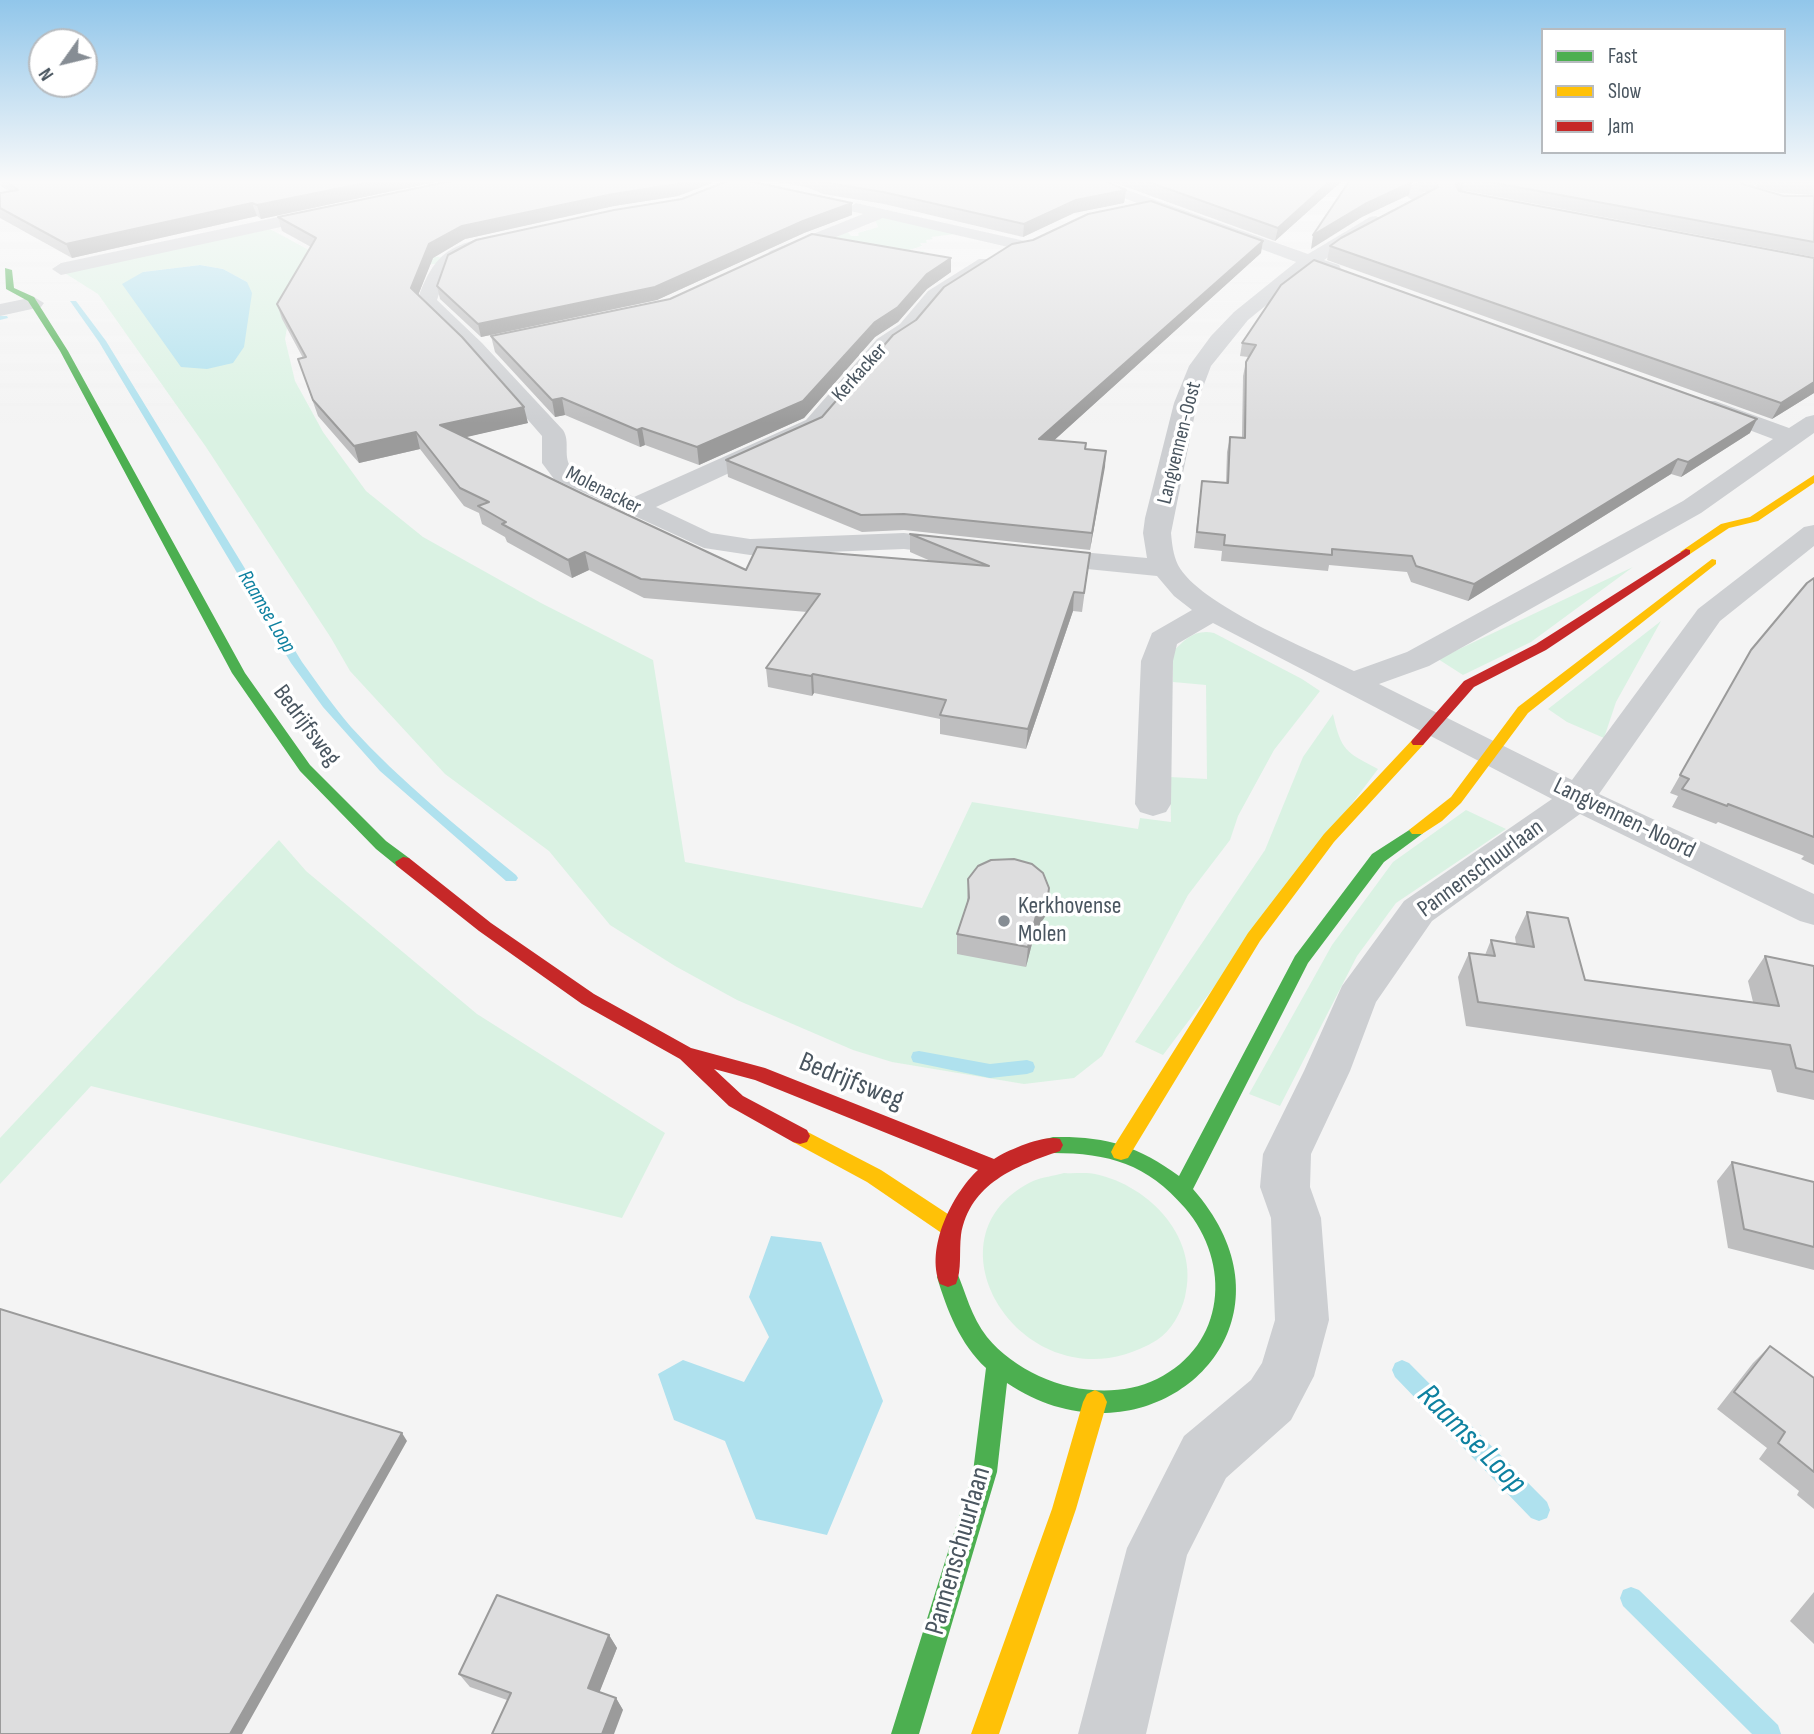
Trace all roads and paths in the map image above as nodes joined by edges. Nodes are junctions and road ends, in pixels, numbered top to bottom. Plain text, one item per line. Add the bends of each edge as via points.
1 (98, 261) edge
2 (443, 261) edge
3 (960, 261) edge
4 (988, 261) edge
5 (1308, 261) edge
6 (1311, 262) junction
7 (4, 265) edge
8 (61, 269) edge
9 (976, 269) junction
10 (1355, 278) edge
11 (33, 301) junction
12 (0, 310) edge
13 (502, 342) edge
14 (475, 347) junction
15 (1691, 401) edge
16 (1802, 430) edge
17 (1814, 478) edge
18 (635, 507) junction
19 (1754, 519) junction
20 (1814, 533) edge
21 (982, 550) edge
22 (1008, 553) edge
23 (1163, 568) junction
24 (1214, 611) junction
25 (1352, 683) junction
26 (1435, 725) junction
27 (1491, 754) junction
28 (1578, 797) junction
29 (1153, 804) dead end
30 (1814, 911) edge
31 (686, 1054) junction
32 (1121, 1152) junction
33 (992, 1167) junction
34 (1183, 1188) junction
35 (950, 1227) junction
36 (998, 1365) junction
37 (1095, 1402) junction
38 (905, 1734) edge
39 (985, 1734) edge
40 (1112, 1734) edge

1 - 8 street
2 - 14 street, Molenacker via 427,300
3 - 9 street
4 - 9 street, Kerkacker
5 - 6 street
6 - 10 street
6 - 23 street, Langvennen-Oost via 1245,310 1207,355 1192,384 1157,534
7 - 11 main road, Bedrijfsweg via 10,289
9 - 18 street, Kerkacker via 935,295 907,328 884,343 814,425
11 - 12 street
11 - 31 main road, Bedrijfsweg via 239,673 305,768 381,845 485,927 588,999
13 - 14 street
14 - 18 street, Molenacker via 554,435 554,463 563,474
15 - 16 street
16 - 25 street via 1692,507 1418,659
17 - 19 main road
18 - 21 street, Molenacker via 704,540 750,547 904,541
19 - 26 main road via 1725,526 1541,647 1469,684
19 - 27 main road via 1747,535 1523,710
20 - 28 street, Pannenschuurlaan via 1709,615
22 - 23 street
23 - 24 street
24 - 25 street
24 - 29 street via 1163,640 1157,662
25 - 26 street
26 - 27 street, Langvennen-Noord
26 - 32 main road via 1329,838 1254,937
27 - 28 street, Langvennen-Noord
27 - 34 main road via 1437,818 1378,858 1301,960
28 - 30 street, Langvennen-Noord
28 - 40 street, Pannenschuurlaan via 1418,911 1357,997 1287,1154 1285,1187 1296,1218 1302,1320 1286,1376 1271,1400 1205,1457 1158,1548
31 - 33 main road, Bedrijfsweg via 758,1073
31 - 35 main road, Bedrijfsweg via 736,1101 874,1176
32 - 33 main road via 1087,1144 1053,1145
32 - 34 main road
33 - 35 main road via 959,1205
34 - 37 main road via 1212,1229 1226,1266 1228,1296 1221,1324 1209,1351 1187,1373 1160,1390 1129,1400
35 - 36 main road via 946,1262 952,1299 970,1335
36 - 37 main road via 1037,1388
36 - 38 main road, Pannenschuurlaan via 985,1472
37 - 39 main road via 1064,1509

